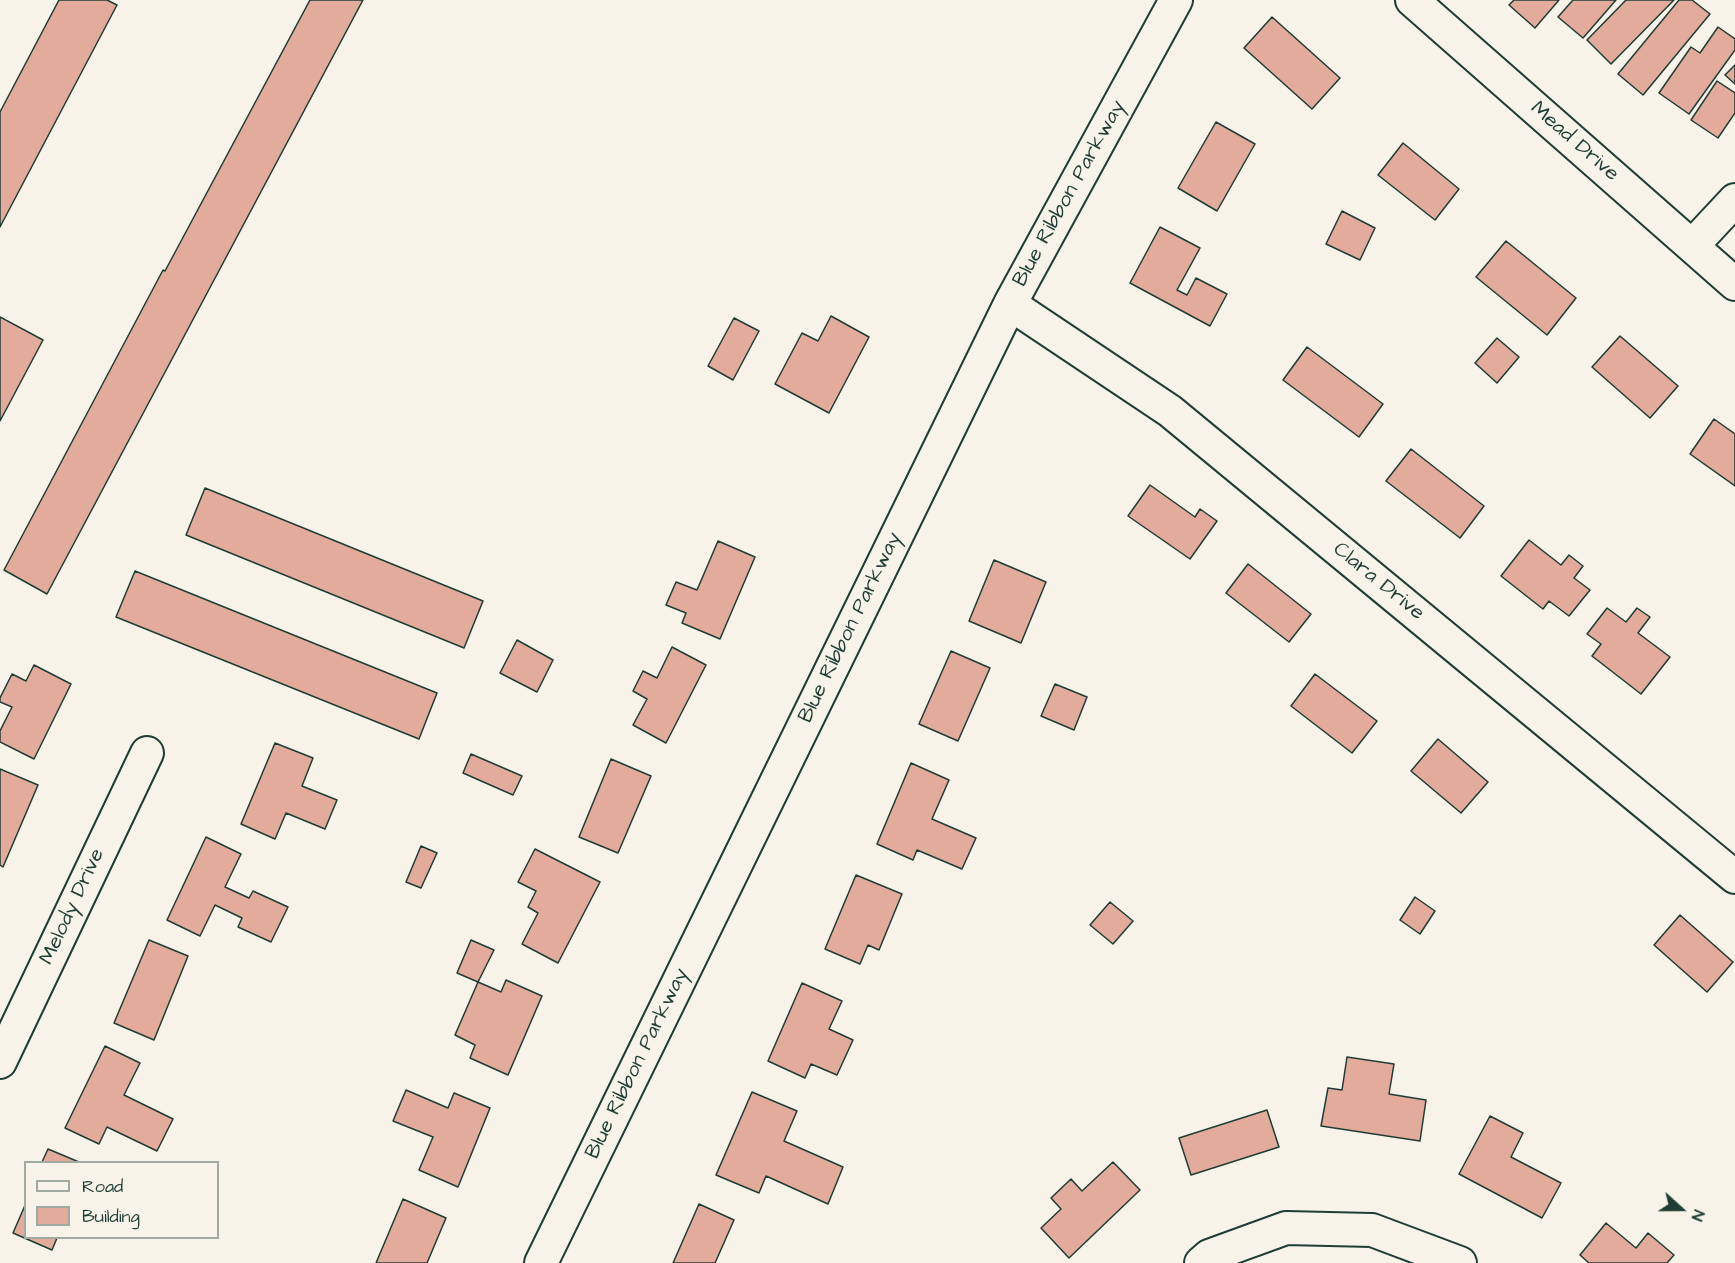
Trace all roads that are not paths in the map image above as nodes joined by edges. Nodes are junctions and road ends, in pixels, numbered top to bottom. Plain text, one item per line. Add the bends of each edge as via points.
1 (1176, 0) edge
2 (1412, 0) edge
3 (1735, 200) edge
4 (1692, 246) junction
5 (1735, 284) edge
6 (1010, 304) junction
7 (147, 753) dead end
8 (1735, 876) edge
9 (0, 1062) edge
10 (541, 1263) edge
11 (1201, 1263) edge
12 (1460, 1263) edge

1 - 6 street, Blue Ribbon Parkway
2 - 4 street, Mead Drive
3 - 4 street
4 - 5 street, Mead Drive
6 - 8 street, Clara Drive via 1170,411
6 - 10 street, Blue Ribbon Parkway
7 - 9 street, Melody Drive
11 - 12 street via 1209,1256 1286,1228 1372,1230

